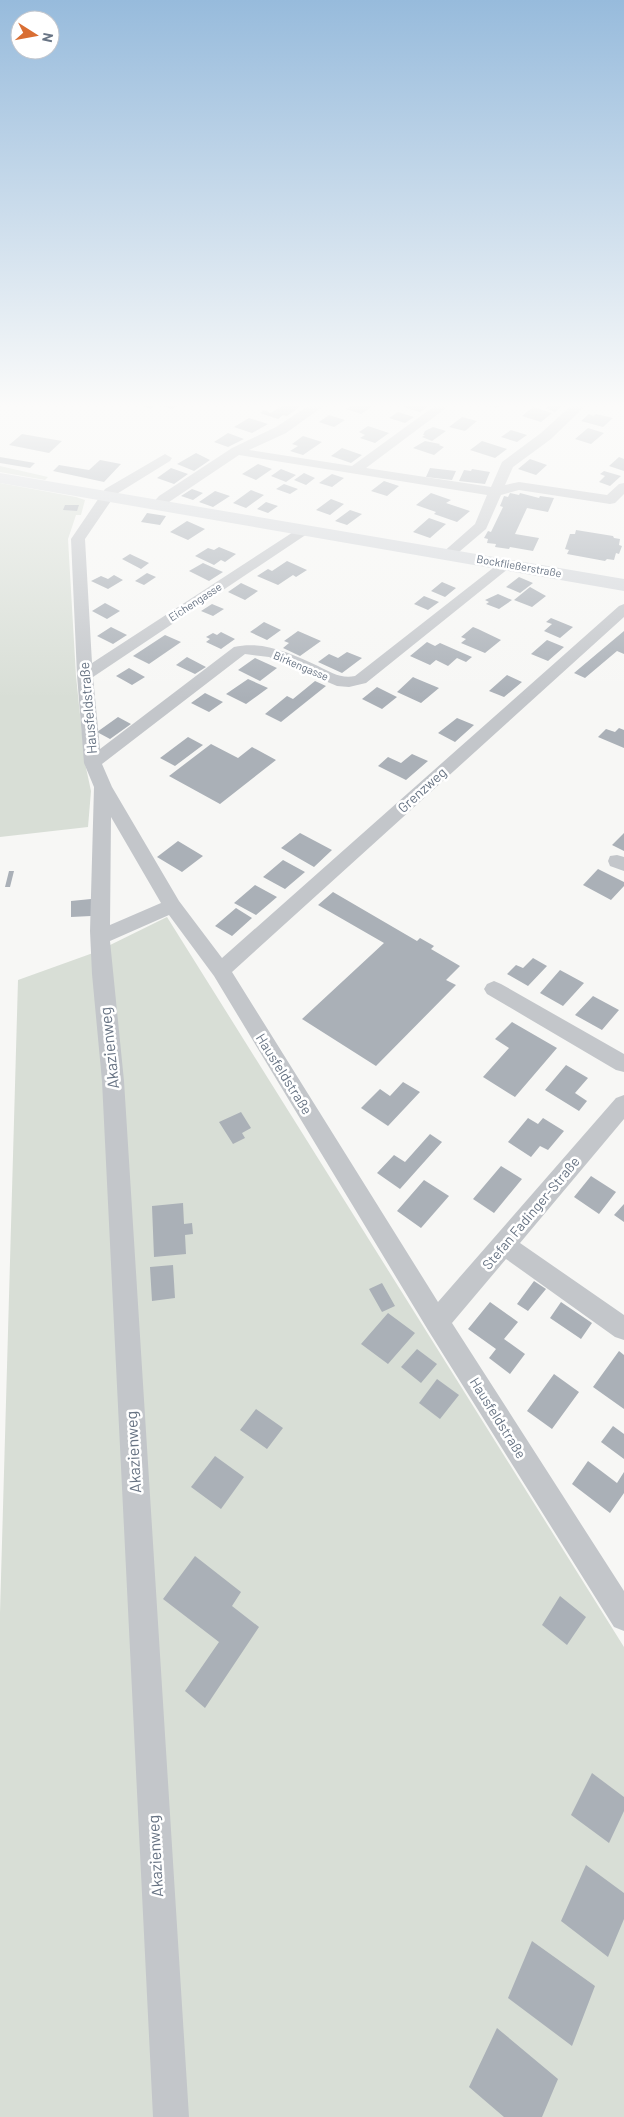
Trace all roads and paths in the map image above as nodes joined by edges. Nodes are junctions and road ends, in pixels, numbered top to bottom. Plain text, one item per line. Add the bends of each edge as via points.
1 (104, 501) edge
2 (134, 501) edge
3 (162, 501) edge
4 (491, 501) edge
5 (158, 505) junction
6 (306, 530) junction
7 (448, 554) junction
8 (507, 564) junction
9 (624, 584) edge
10 (624, 609) edge
11 (84, 675) junction
12 (98, 775) junction
13 (172, 906) junction
14 (100, 937) junction
15 (221, 971) junction
16 (494, 989) dead end
17 (624, 1064) edge
18 (624, 1104) edge
19 (504, 1245) junction
20 (437, 1322) junction
21 (624, 1329) edge
22 (624, 1617) edge
23 (171, 2117) edge

1 - 11 street, Hausfeldstraße via 78,539
2 - 5 main road, Bockfließerstraße
3 - 5 street
4 - 7 street via 481,526
5 - 6 main road, Bockfließerstraße
6 - 7 main road, Bockfließerstraße
6 - 11 street, Eichengasse
7 - 8 main road, Bockfließerstraße
8 - 9 main road, Bockfließerstraße
8 - 12 street, Birkengasse via 360,680 337,681 263,650 240,650
10 - 15 street, Grenzweg
11 - 12 street, Hausfeldstraße
12 - 13 street, Hausfeldstraße
12 - 14 street, Akazienweg
13 - 14 street
13 - 15 street, Hausfeldstraße
14 - 23 street, Akazienweg via 113,1081
15 - 20 street, Hausfeldstraße
16 - 17 street
18 - 19 street, Stefan Fadinger-Straße
19 - 20 street, Stefan Fadinger-Straße
19 - 21 street
20 - 22 street, Hausfeldstraße

